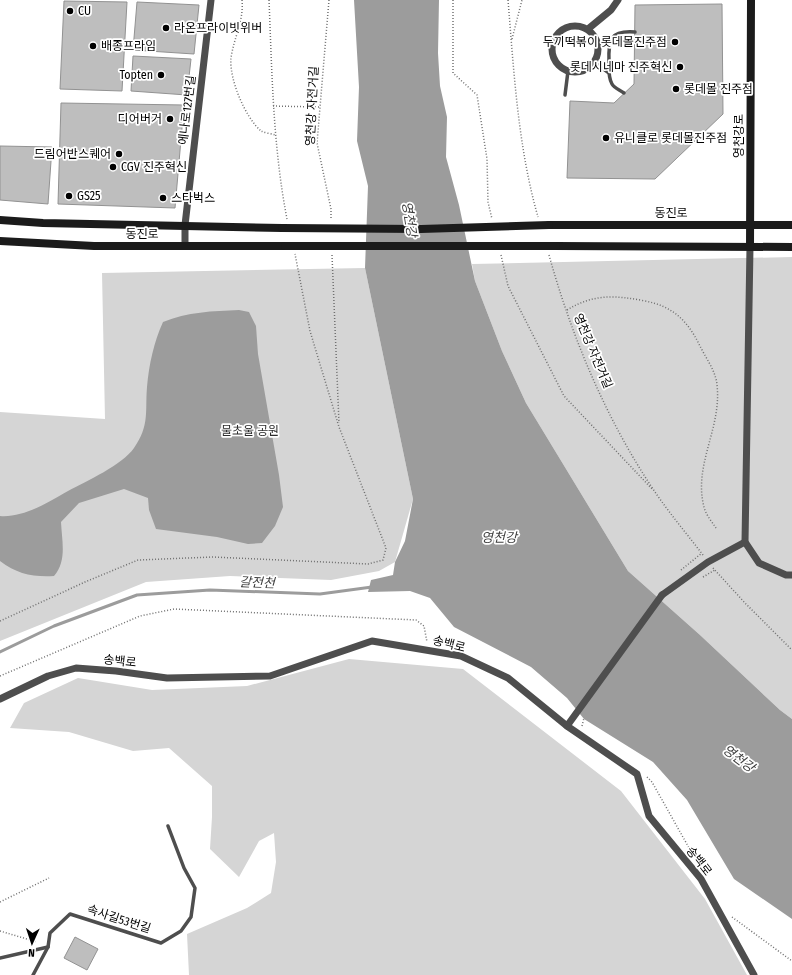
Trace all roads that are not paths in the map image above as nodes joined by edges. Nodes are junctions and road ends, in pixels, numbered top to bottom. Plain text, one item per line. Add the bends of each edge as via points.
1 (211, 0) edge
2 (618, 0) edge
3 (751, 0) edge
4 (588, 29) junction
5 (635, 32) dead end
6 (594, 62) junction
7 (568, 71) junction
8 (609, 73) junction
9 (624, 93) dead end
10 (565, 95) dead end
11 (0, 220) edge
12 (185, 225) junction
13 (750, 225) junction
14 (792, 225) edge
15 (0, 241) edge
16 (185, 246) junction
17 (750, 247) junction
18 (792, 247) edge
19 (746, 542) junction
20 (792, 575) edge
21 (0, 699) edge
22 (567, 726) junction
23 (168, 826) dead end
24 (48, 947) junction
25 (0, 958) edge
26 (33, 975) edge
27 (754, 975) edge

1 - 12 street, 에나로127번길
2 - 4 street via 611,10
3 - 13 street, 영천강로
4 - 6 street via 594,34 599,48
4 - 7 street via 573,25 565,28 554,39 553,54 556,62
5 - 8 lane via 622,31 611,39 608,45
6 - 7 street via 583,70
6 - 8 lane
7 - 10 lane
8 - 9 lane via 613,86
11 - 12 street, 동진로
12 - 13 street, 동진로, bridge via 421,228
12 - 16 street, 에나로127번길
13 - 14 street, 동진로
13 - 17 street, 영천강로
15 - 16 street, 동진로 via 94,246
16 - 17 street, 동진로, bridge
17 - 18 street
17 - 19 street
19 - 20 street via 758,563
19 - 22 street, bridge via 708,562 662,595
21 - 22 street, 송백로 via 48,676 76,668 167,678 270,676 372,641 461,656 508,678
22 - 27 street, 송백로 via 637,774 649,816 701,879
23 - 24 lane, 속사길53번길 via 184,868 195,888 191,917 181,931 161,943 70,914 50,933
24 - 25 lane
24 - 26 lane, 속사길53번길

